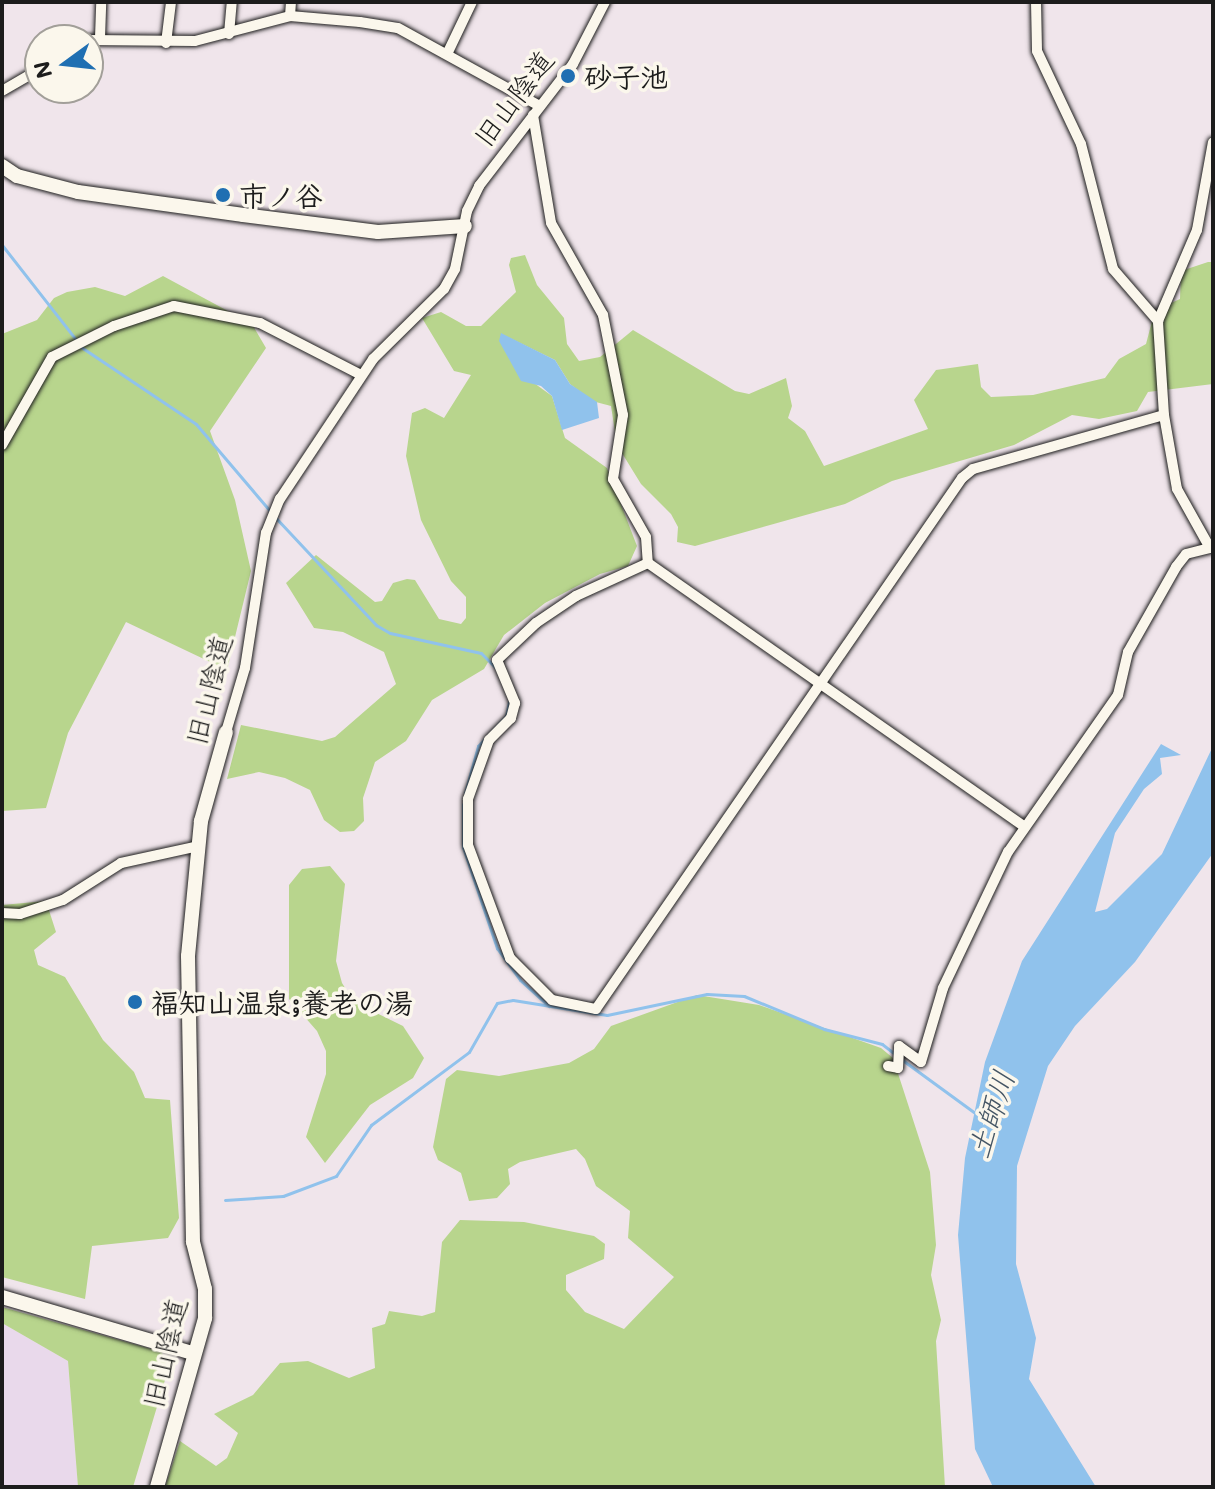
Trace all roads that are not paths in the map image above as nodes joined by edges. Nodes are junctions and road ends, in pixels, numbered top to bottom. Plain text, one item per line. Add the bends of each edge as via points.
1 (101, 2) edge
2 (171, 2) edge
3 (232, 2) edge
4 (291, 2) edge
5 (472, 2) edge
6 (605, 2) edge
7 (1036, 2) edge
8 (290, 16) junction
9 (100, 24) edge
10 (229, 34) junction
11 (104, 38) edge
12 (166, 43) junction
13 (448, 52) junction
14 (24, 78) edge
15 (2, 91) edge
16 (537, 110) junction
17 (1213, 142) edge
18 (2, 166) edge
19 (465, 226) junction
20 (1158, 321) junction
21 (361, 375) junction
22 (1164, 415) junction
23 (2, 445) edge
24 (648, 563) junction
25 (820, 684) junction
26 (226, 732) joint
27 (1023, 826) junction
28 (198, 846) junction
29 (2, 913) edge
30 (888, 1066) dead end
31 (2, 1297) edge
32 (192, 1353) junction
33 (157, 1487) edge

1 - 9 street
2 - 12 street
3 - 10 street
4 - 8 street
5 - 13 street
6 - 16 street, 旧山陰道 via 573,64
7 - 20 street via 1037,51 1081,144 1113,269
8 - 10 street
8 - 13 street via 398,28
10 - 12 street
11 - 12 street
13 - 16 street
14 - 15 street
16 - 19 street, 旧山陰道 via 479,186
16 - 24 street via 551,223 603,315 623,415 613,479 646,537
17 - 20 street via 1197,230
18 - 19 street via 17,176 78,192 243,215 378,232
19 - 21 street, 旧山陰道 via 455,269 444,289
20 - 22 street
21 - 23 street via 260,323 174,306 134,317 52,357
21 - 26 street, 旧山陰道 via 280,499 266,533 245,668
22 - 25 street via 973,469
22 - 27 street via 1177,489 1210,548 1186,554 1176,567 1128,652 1118,695
24 - 25 street
24 - 25 street via 576,596 536,623 497,660 515,703 511,718 489,740 472,782 468,845 510,958 552,1000 596,1009
25 - 27 street
26 - 28 street, 旧山陰道
27 - 30 street via 960,946 921,1062 899,1046 898,1068
28 - 29 street via 121,863 63,900 20,914
28 - 32 street, 旧山陰道 via 188,956 189,1048 193,1242 205,1289 205,1318
31 - 32 street
32 - 33 street, 旧山陰道

